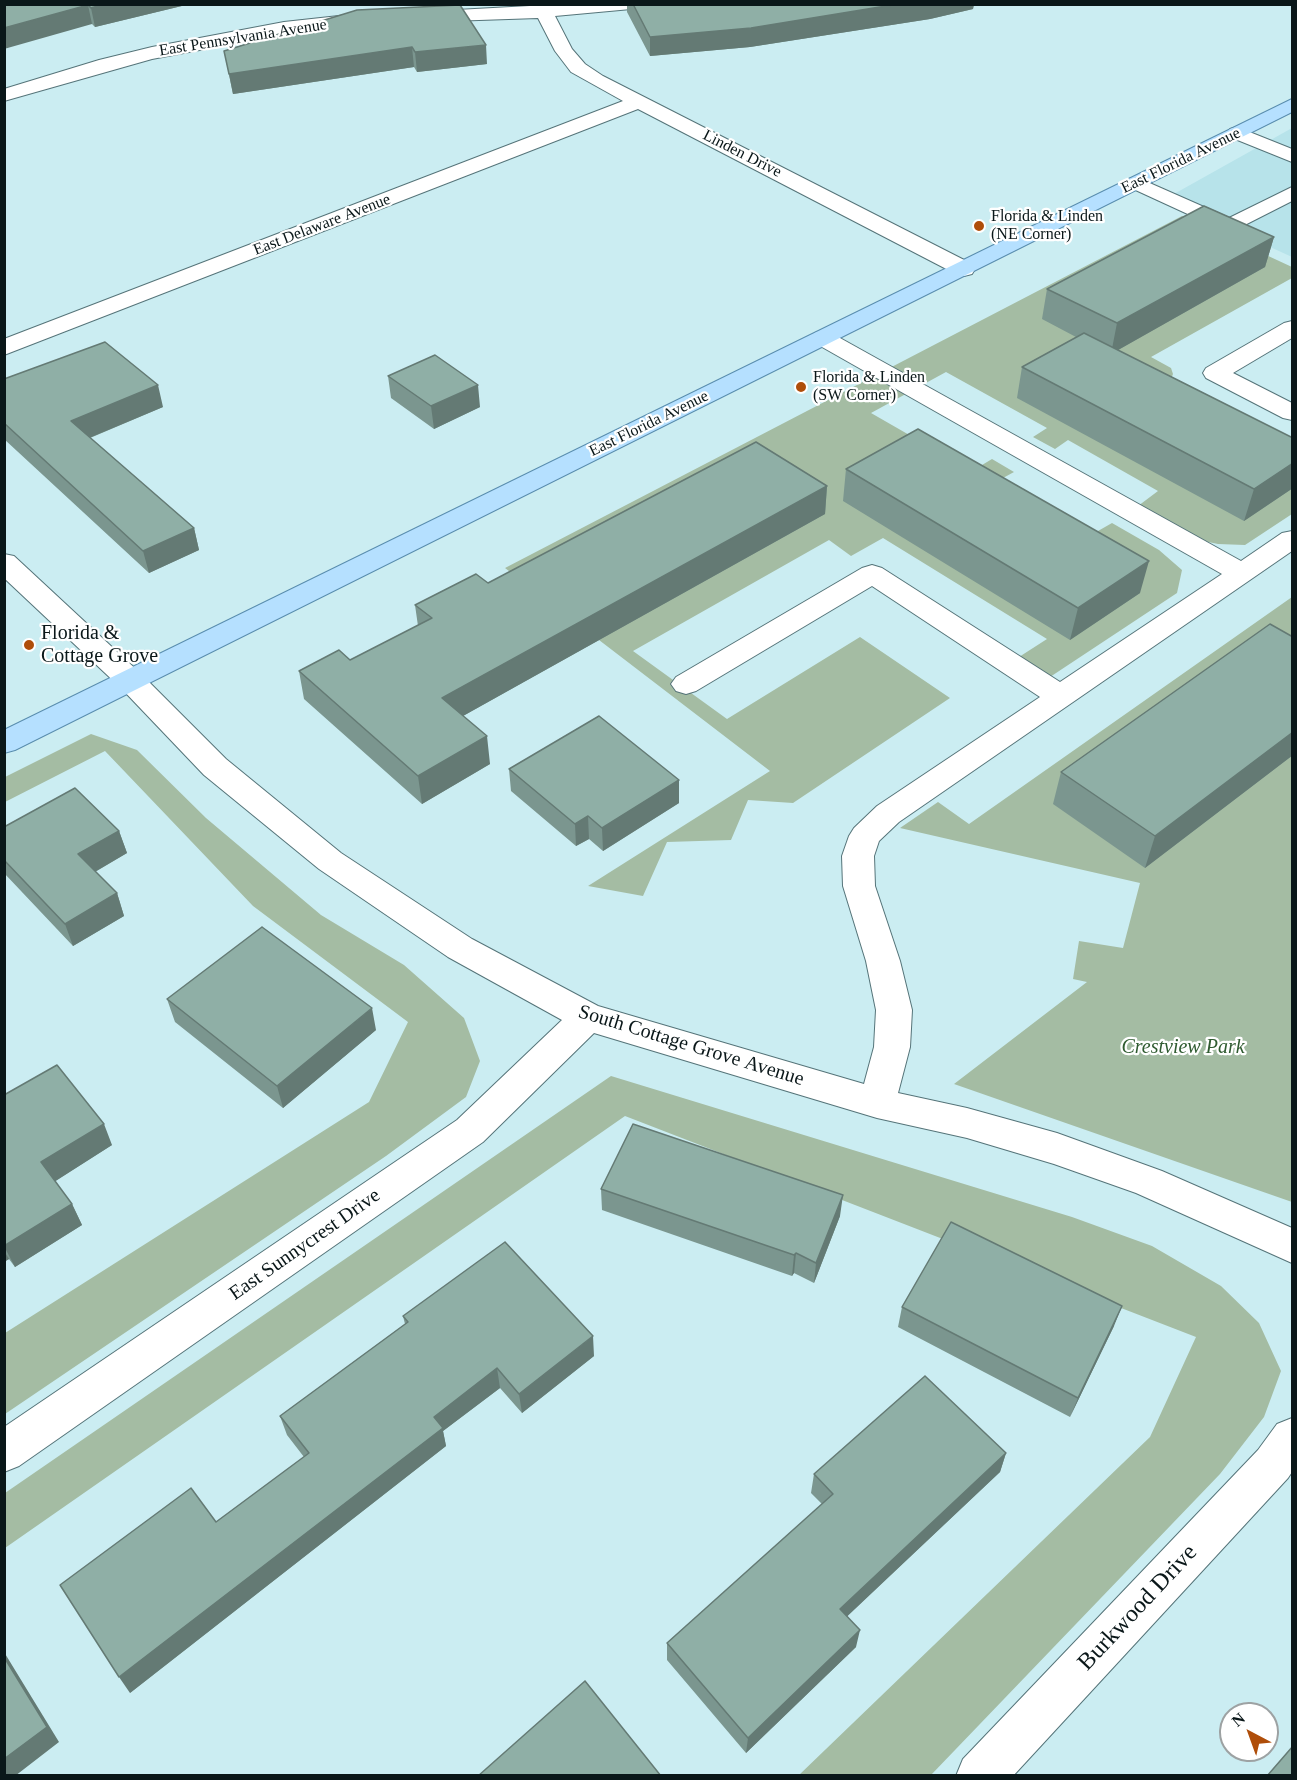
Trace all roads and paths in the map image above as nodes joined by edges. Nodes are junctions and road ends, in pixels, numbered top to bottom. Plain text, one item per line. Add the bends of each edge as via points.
1 (631, 4) edge
2 (544, 12) junction
3 (398, 18) edge
4 (365, 20) edge
5 (4, 95) edge
6 (639, 102) junction
7 (1293, 105) edge
8 (1237, 133) junction
9 (1293, 156) edge
10 (1136, 183) junction
11 (1293, 193) edge
12 (964, 269) junction
13 (1293, 328) edge
14 (823, 338) junction
15 (4, 348) edge
16 (1293, 413) edge
17 (1293, 539) edge
18 (4, 562) edge
19 (1242, 573) junction
20 (131, 681) junction
21 (687, 684) dead end
22 (1060, 696) junction
23 (4, 743) edge
24 (588, 1017) junction
25 (877, 1103) junction
26 (1293, 1246) edge
27 (1293, 1438) edge
28 (4, 1452) edge
29 (980, 1776) edge

1 - 2 street
2 - 3 street
2 - 6 street, Linden Drive via 564,51 578,68
4 - 5 street, East Pennsylvania Avenue via 213,39 99,66
6 - 12 street, Linden Drive
6 - 15 street, East Delaware Avenue
7 - 8 main road, East Florida Avenue
8 - 9 street
8 - 10 main road, East Florida Avenue
10 - 11 street via 1229,226
10 - 12 main road, East Florida Avenue
12 - 14 main road, East Florida Avenue
13 - 16 street via 1215,373
14 - 19 street
14 - 20 main road, East Florida Avenue
17 - 19 street
18 - 20 street, South Cottage Grove Avenue
19 - 22 street
20 - 23 main road, East Florida Avenue
20 - 24 street, South Cottage Grove Avenue via 215,767 330,861 460,948
21 - 22 street via 872,574
22 - 25 street via 888,814 865,836 858,856 859,886 884,961 894,1010 892,1047
24 - 25 street, South Cottage Grove Avenue
24 - 28 street, East Sunnycrest Drive via 470,1131
25 - 26 street, South Cottage Grove Avenue via 1058,1149 1149,1182
27 - 29 street, Burkwood Drive

